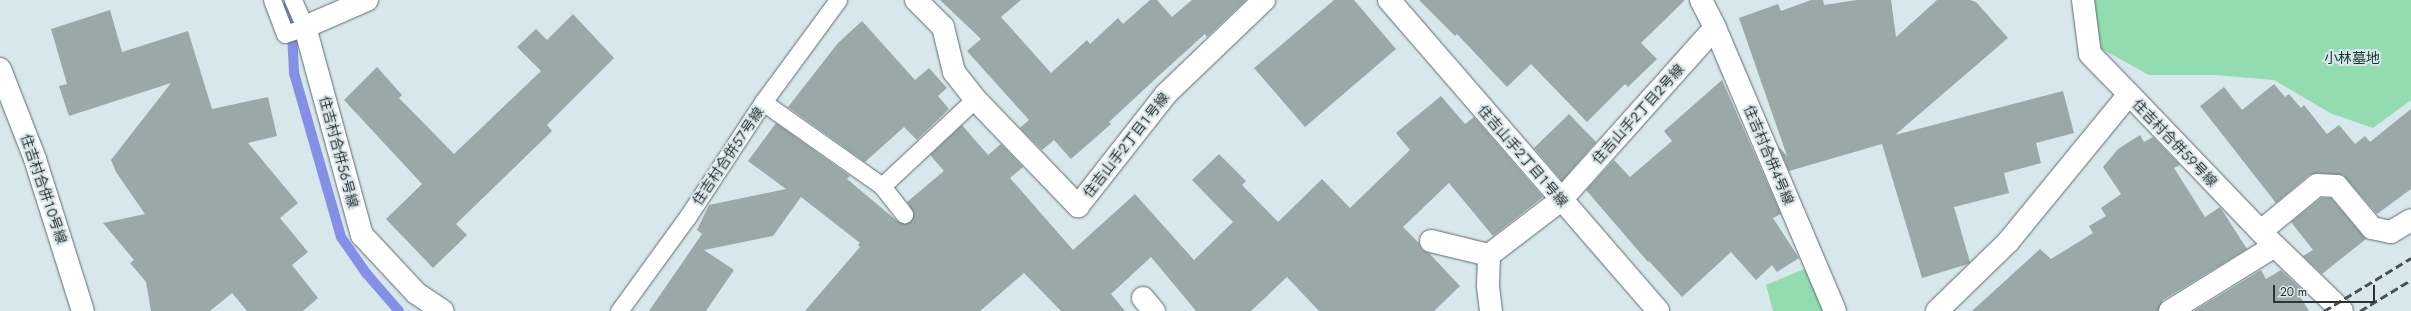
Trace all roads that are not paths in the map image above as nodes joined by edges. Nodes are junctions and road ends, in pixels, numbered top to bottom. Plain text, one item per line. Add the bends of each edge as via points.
1 (272, 0) edge
2 (293, 0) edge
3 (367, 0) edge
4 (838, 0) edge
5 (916, 0) edge
6 (1264, 0) edge
7 (1389, 0) edge
8 (1701, 0) edge
9 (2083, 0) edge
10 (301, 28) junction
11 (1715, 28) junction
12 (0, 69) edge
13 (2129, 94) junction
14 (975, 99) junction
15 (764, 102) junction
16 (882, 186) junction
17 (1561, 200) junction
18 (904, 214) dead end
19 (2411, 220) edge
20 (2268, 238) junction
21 (1431, 241) dead end
22 (1489, 255) junction
23 (83, 311) edge
24 (443, 311) edge
25 (619, 311) edge
26 (1491, 311) edge
27 (1658, 311) edge
28 (1835, 311) edge
29 (1937, 311) edge
30 (2170, 311) edge
31 (2342, 311) edge

1 - 10 lane via 285,34
2 - 10 lane
3 - 10 street
4 - 15 lane, 住吉村合併５７号線
5 - 14 street, 住吉山手２丁目１号線 via 943,27 954,72
6 - 14 street, 住吉山手２丁目１号線 via 1166,94 1078,206
7 - 17 street, 住吉山手２丁目１号線
8 - 11 street, 住吉村合併４号線
9 - 13 street via 2090,54
10 - 24 street, 住吉村合併５６号線 via 362,235 416,293
11 - 17 street, 住吉山手２丁目２号線
11 - 28 street, 住吉村合併４号線
12 - 23 street, 住吉村合併１０号線 via 35,159
13 - 20 street, 住吉村合併５９号線
13 - 29 street, 住吉村合併５９号線 via 2008,242
14 - 16 lane
15 - 16 lane
15 - 25 lane, 住吉村合併５７号線 via 688,216
16 - 18 lane
17 - 22 street, 住吉山手２丁目２号線
17 - 27 street, 住吉山手２丁目１号線
19 - 20 street via 2391,232 2372,228 2337,186 2317,184
20 - 30 street
20 - 31 street, 住吉村合併５９号線
21 - 22 street
22 - 26 street via 1488,285

